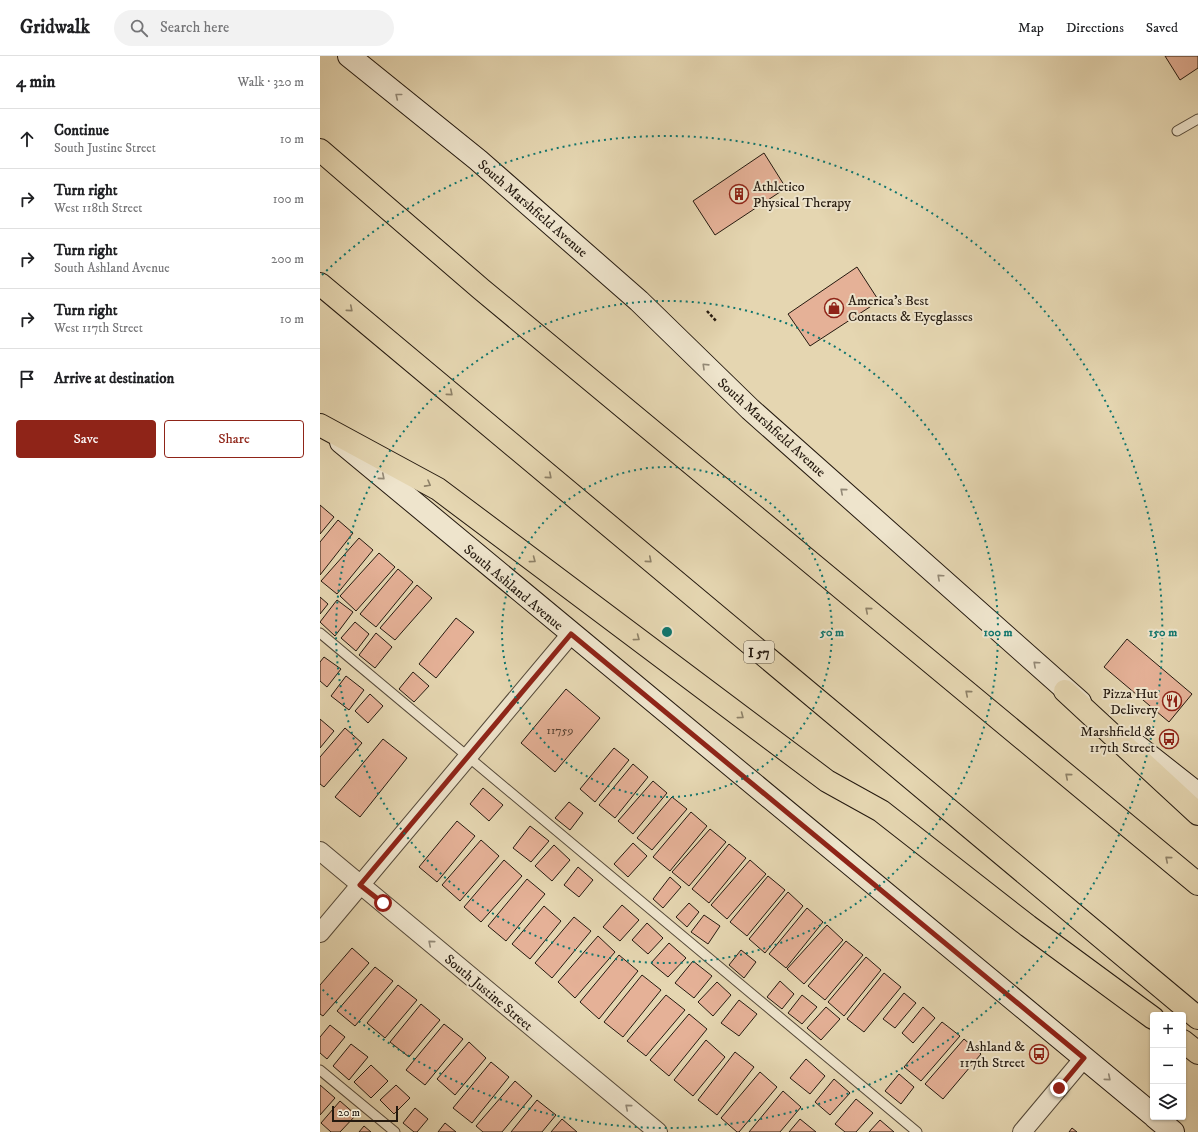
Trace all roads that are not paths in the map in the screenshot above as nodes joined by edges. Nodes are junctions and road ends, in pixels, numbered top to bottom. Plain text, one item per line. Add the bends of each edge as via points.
1 (349, 56) edge
2 (1198, 118) edge
3 (1176, 131) dead end
4 (320, 150) edge
5 (320, 284) edge
6 (320, 425) edge
7 (320, 633) edge
8 (571, 634) junction
9 (1065, 691) junction
10 (468, 757) junction
11 (1198, 794) edge
12 (1198, 814) edge
13 (320, 851) edge
14 (1198, 884) edge
15 (360, 885) junction
16 (320, 933) edge
17 (1150, 1016) edge
18 (1198, 1018) edge
19 (1186, 1044) edge
20 (1198, 1053) edge
21 (1084, 1058) junction
22 (320, 1070) edge
23 (1150, 1113) edge
24 (1159, 1120) edge
25 (395, 1132) edge
26 (658, 1132) edge
27 (917, 1132) edge
28 (1022, 1132) edge
29 (1173, 1132) edge

9 -> 1 main road, South Marshfield Avenue via 750,409 633,296 478,160
2 - 3 lane
14 -> 4 highway via 481,289
5 -> 18 highway, I 57
6 -> 8 main road, South Ashland Avenue
6 -> 17 highway via 438,489 827,781 881,811 1028,926
7 - 10 lane
8 - 10 street
8 - 21 main road, South Ashland Avenue
9 - 11 main road, South Marshfield Avenue
9 - 12 highway
10 - 15 street
10 - 27 lane
13 - 15 street, South Justine Street
15 - 16 street
26 -> 15 street, South Justine Street
19 - 20 highway
21 -> 23 main road, South Ashland Avenue
21 - 28 street
22 - 25 lane
24 - 29 main road, South Ashland Avenue

